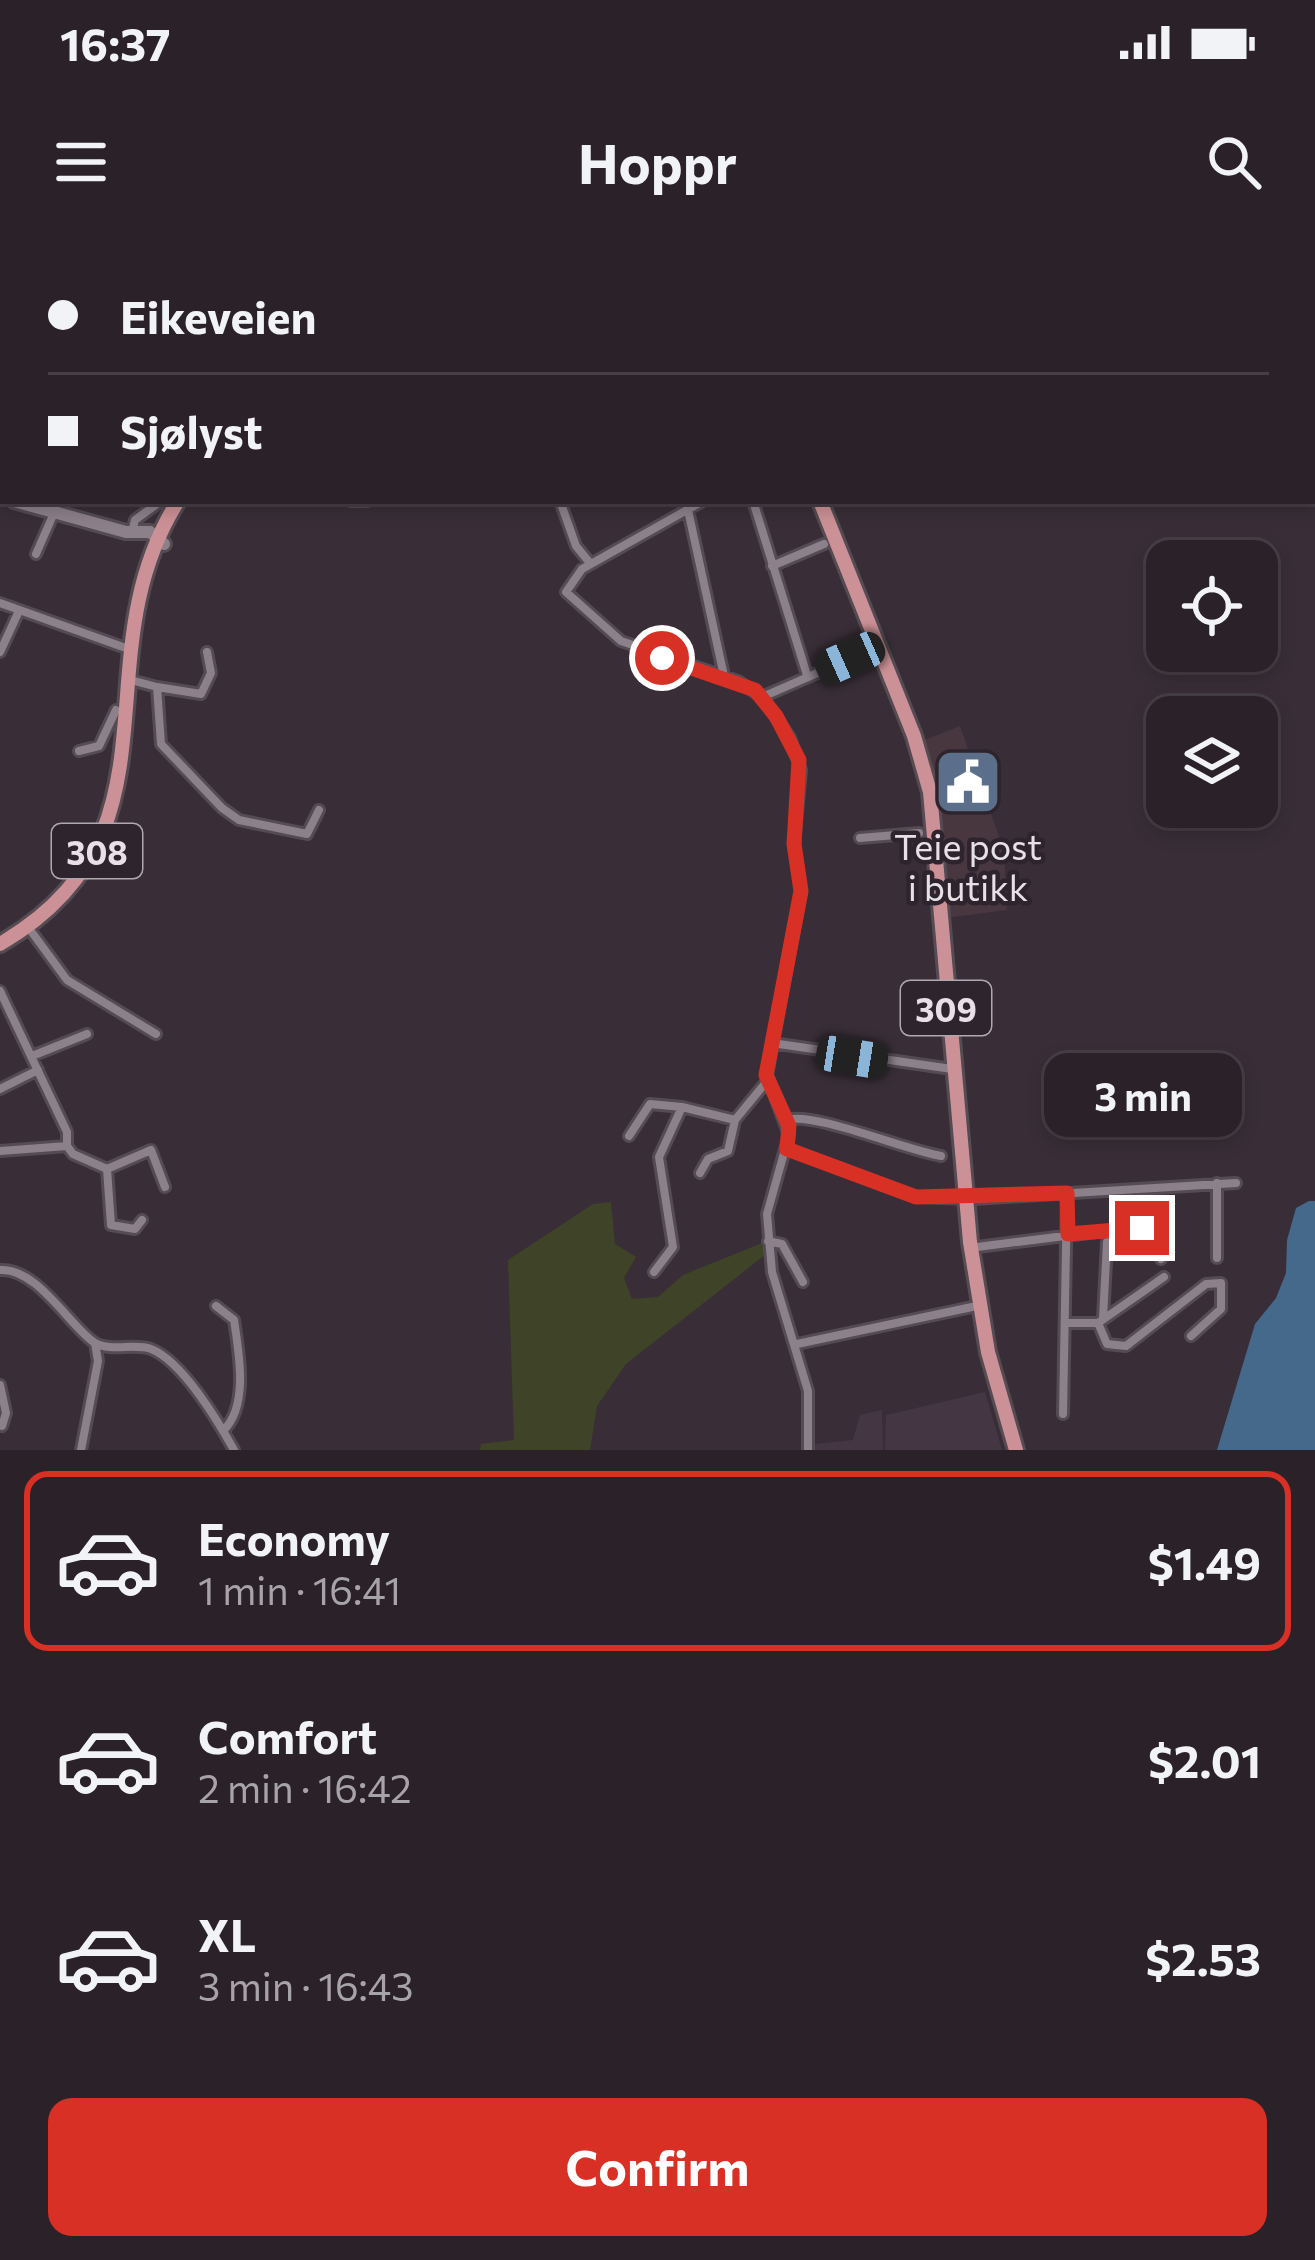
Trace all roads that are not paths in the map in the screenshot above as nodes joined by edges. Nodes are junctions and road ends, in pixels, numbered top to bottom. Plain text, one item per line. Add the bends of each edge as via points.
1 (25, 504) edge
2 (156, 504) edge
3 (179, 504) edge
4 (561, 504) edge
5 (698, 504) edge
6 (754, 504) edge
7 (821, 504) edge
8 (688, 510) junction
9 (54, 513) junction
10 (132, 533) junction
11 (160, 542) junction
12 (824, 544) dead end
13 (35, 554) dead end
14 (591, 564) junction
15 (772, 566) junction
16 (0, 603) edge
17 (19, 611) junction
18 (877, 646) junction
19 (123, 647) dead end
20 (0, 652) edge
21 (207, 652) dead end
22 (807, 675) junction
23 (724, 676) junction
24 (129, 679) junction
25 (157, 687) junction
26 (762, 697) junction
27 (121, 715) junction
28 (79, 751) dead end
29 (319, 810) dead end
30 (919, 833) dead end
31 (860, 838) dead end
32 (28, 927) junction
33 (0, 944) edge
34 (0, 991) edge
35 (87, 1034) dead end
36 (156, 1034) dead end
37 (772, 1043) junction
38 (32, 1057) junction
39 (952, 1069) junction
40 (38, 1070) junction
41 (767, 1082) junction
42 (0, 1089) edge
43 (682, 1107) junction
44 (735, 1120) junction
45 (787, 1120) junction
46 (629, 1136) dead end
47 (67, 1145) junction
48 (787, 1149) junction
49 (0, 1151) edge
50 (941, 1156) dead end
51 (107, 1168) junction
52 (700, 1174) dead end
53 (1217, 1183) junction
54 (1236, 1183) dead end
55 (165, 1187) dead end
56 (1067, 1193) junction
57 (964, 1198) junction
58 (142, 1220) dead end
59 (1068, 1234) junction
60 (768, 1241) junction
61 (1107, 1242) dead end
62 (977, 1247) dead end
63 (1217, 1258) dead end
64 (1161, 1259) dead end
65 (0, 1270) edge
66 (654, 1272) dead end
67 (1164, 1277) dead end
68 (803, 1282) dead end
69 (217, 1306) dead end
70 (972, 1307) dead end
71 (1101, 1321) junction
72 (1065, 1323) junction
73 (1191, 1336) dead end
74 (95, 1343) junction
75 (797, 1343) junction
76 (0, 1385) edge
77 (1063, 1414) dead end
78 (2, 1426) edge
79 (223, 1431) junction
80 (1012, 1446) edge
81 (81, 1450) edge
82 (234, 1450) edge
83 (808, 1450) edge

1 - 9 street
2 - 10 street
3 - 11 main road, 308
4 - 14 street via 575,546
5 - 8 street
6 - 15 street
7 - 18 main road, 309
8 - 14 street
8 - 23 street
9 - 10 street
9 - 13 street
10 - 11 street
11 - 24 main road, 308
12 - 15 street
14 - 23 street via 566,592 621,641
15 - 22 street
16 - 17 street
17 - 19 street
17 - 20 street
18 - 22 street
18 - 39 main road, 309 via 930,792
21 - 25 street via 211,673 201,694
22 - 26 street
23 - 26 street
24 - 25 street
24 - 27 main road, 308
25 - 29 street via 164,749 230,815 308,834
26 - 37 street via 801,770 794,844 801,891
27 - 28 street via 100,746
27 - 32 main road, 308 via 117,791 100,844 67,896
30 - 31 street
32 - 33 main road, 308
32 - 36 street via 67,980
34 - 38 street
35 - 38 street
37 - 39 street
37 - 41 street
38 - 40 street
39 - 57 main road, 309
40 - 42 street
40 - 47 street
41 - 44 street
41 - 45 street
43 - 44 street
43 - 46 street via 650,1104
43 - 66 street via 659,1157 674,1247
44 - 52 street via 728,1151
45 - 48 street
45 - 50 street via 804,1115
47 - 49 street
47 - 51 street
48 - 57 street via 896,1192
48 - 60 street via 768,1204
51 - 55 street via 151,1150
51 - 58 street via 110,1225 137,1229
53 - 54 street
53 - 56 street
53 - 63 street
56 - 57 street
56 - 59 street
57 - 80 main road, 309
59 - 62 street
59 - 64 street via 1142,1228
59 - 72 street
60 - 68 street via 782,1244
60 - 75 street
61 - 71 street
65 - 74 street via 38,1288
67 - 71 street
69 - 79 street via 233,1320 238,1381 238,1410
70 - 75 street
71 - 72 street
71 - 73 street via 1107,1344 1126,1346 1206,1284 1221,1283 1221,1309
72 - 77 street
74 - 79 street via 152,1349 200,1395
74 - 81 street
75 - 83 street via 808,1391
76 - 78 street
79 - 82 street

